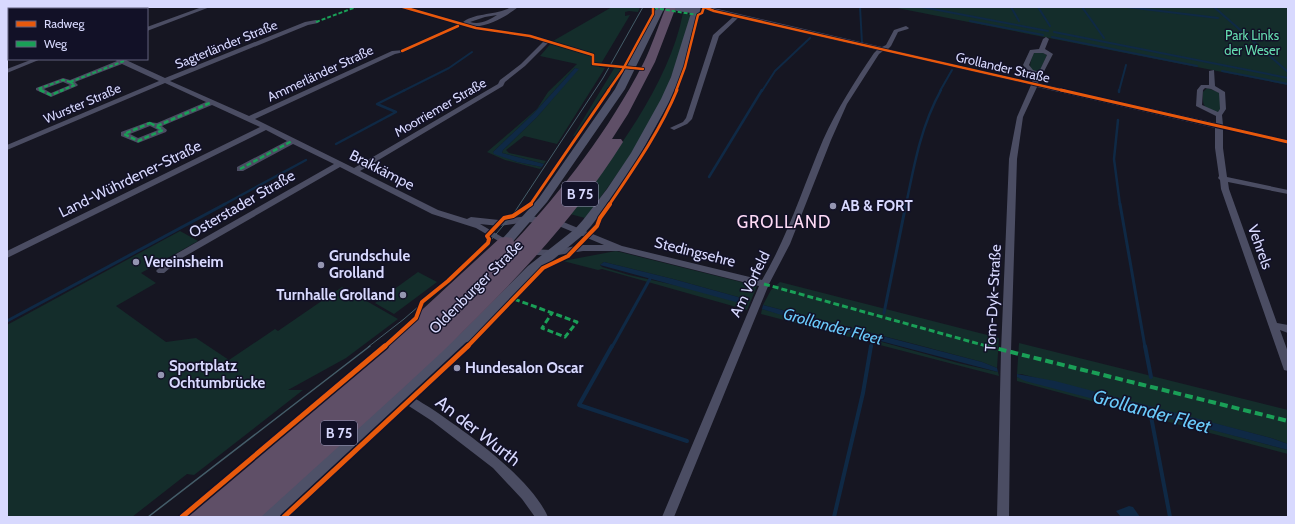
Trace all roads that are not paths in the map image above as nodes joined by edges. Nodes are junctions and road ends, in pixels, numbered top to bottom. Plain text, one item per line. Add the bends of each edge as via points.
1 (207, 7) edge
2 (515, 7) edge
3 (661, 7) edge
4 (670, 7) edge
5 (680, 7) edge
6 (699, 8) edge
7 (714, 10) junction
8 (504, 13) junction
9 (737, 16) junction
10 (316, 22) dead end
11 (906, 28) dead end
12 (148, 29) edge
13 (1046, 40) dead end
14 (547, 41) dead end
15 (882, 49) junction
16 (402, 51) dead end
17 (1041, 51) junction
18 (35, 60) edge
19 (120, 60) edge
20 (7, 71) edge
21 (1212, 71) dead end
22 (1038, 74) junction
23 (167, 81) junction
24 (70, 82) dead end
25 (1034, 84) junction
26 (1212, 87) junction
27 (212, 102) junction
28 (1219, 115) junction
29 (249, 120) junction
30 (157, 126) dead end
31 (1219, 127) junction
32 (265, 128) junction
33 (674, 128) dead end
34 (292, 141) junction
35 (1288, 142) edge
36 (7, 148) edge
37 (340, 164) junction
38 (240, 169) dead end
39 (355, 171) junction
40 (1222, 178) junction
41 (1288, 192) edge
42 (527, 219) junction
43 (461, 220) junction
44 (580, 232) junction
45 (506, 242) junction
46 (619, 248) junction
47 (552, 253) junction
48 (7, 255) edge
49 (161, 271) dead end
50 (764, 284) junction
51 (1273, 325) junction
52 (1288, 329) edge
53 (427, 345) junction
54 (1288, 367) edge
55 (402, 396) junction
56 (196, 517) edge
57 (219, 517) edge
58 (244, 517) edge
59 (270, 517) edge
60 (542, 517) edge
61 (668, 517) edge
62 (1003, 517) edge

1 - 12 street
2 - 8 street
3 - 42 street via 620,89 584,144
4 - 6 street, Grollander Straße
4 - 53 highway, Oldenburger Straße / B 75 via 661,37 641,79 581,174
5 - 53 highway, Oldenburger Straße / B 75 via 654,75 630,119 580,195 529,255 474,310
6 - 7 street, Grollander Straße
6 - 7 street, Grollander Straße
6 - 44 street via 676,77 653,124 612,191
7 - 9 street, Grollander Straße
8 - 8 street via 484,15 466,22 480,26
9 - 15 street, Grollander Straße
9 - 33 street via 716,35 689,119
10 - 23 street, Sagterländer Straße via 307,23
11 - 15 street, Am Vorfeld via 896,31 888,46
13 - 17 street
14 - 39 street, Moorriemer Straße via 502,81 501,85
15 - 25 street, Grollander Straße
15 - 50 street, Am Vorfeld via 844,104 786,244
16 - 29 street, Ammerländer Straße via 394,52
17 - 22 street, Tom-Dyk-Straße via 1050,54 1041,73
17 - 22 street via 1032,51 1026,65 1030,71
18 - 20 street
19 - 23 street, Brakkämpe
19 - 24 street, Brakkämpe
21 - 26 street
22 - 25 street, Tom-Dyk-Straße
23 - 27 street, Brakkämpe
23 - 36 street, Wurster Straße
25 - 31 street, Grollander Straße
25 - 62 street, Tom-Dyk-Straße via 1020,117 1013,159
26 - 28 street, Vehrels via 1222,92 1223,109
26 - 28 street via 1202,86 1199,106
27 - 29 street, Brakkämpe
27 - 30 street
28 - 31 street, Vehrels
29 - 32 street, Brakkämpe
31 - 35 street, Grollander Straße
31 - 40 street, Vehrels
32 - 34 street, Brakkämpe
32 - 48 street, Land-Wührdener-Straße
34 - 37 street, Brakkämpe
34 - 38 street
37 - 39 street, Brakkämpe
37 - 49 street, Osterstader Straße via 179,256
39 - 43 street, Brakkämpe via 429,209
40 - 41 street
40 - 51 street, Vehrels
42 - 43 street, Brakkämpe via 499,223
42 - 44 street, Brakkämpe via 556,222
42 - 45 street
43 - 45 street, Brakkämpe via 491,232
44 - 46 street, Stedingsehre
44 - 47 street
45 - 47 street, Stedingsehre via 524,251
45 - 56 highway via 382,359
46 - 47 street, Stedingsehre via 575,248
46 - 50 street, Stedingsehre
47 - 55 street
50 - 61 street, Am Vorfeld
51 - 52 street
51 - 54 street, Vehrels
53 - 57 highway, Oldenburger Straße / B 75
53 - 58 highway, Oldenburger Straße / B 75
55 - 59 street
55 - 60 street, An der Wurth via 497,464 526,495

